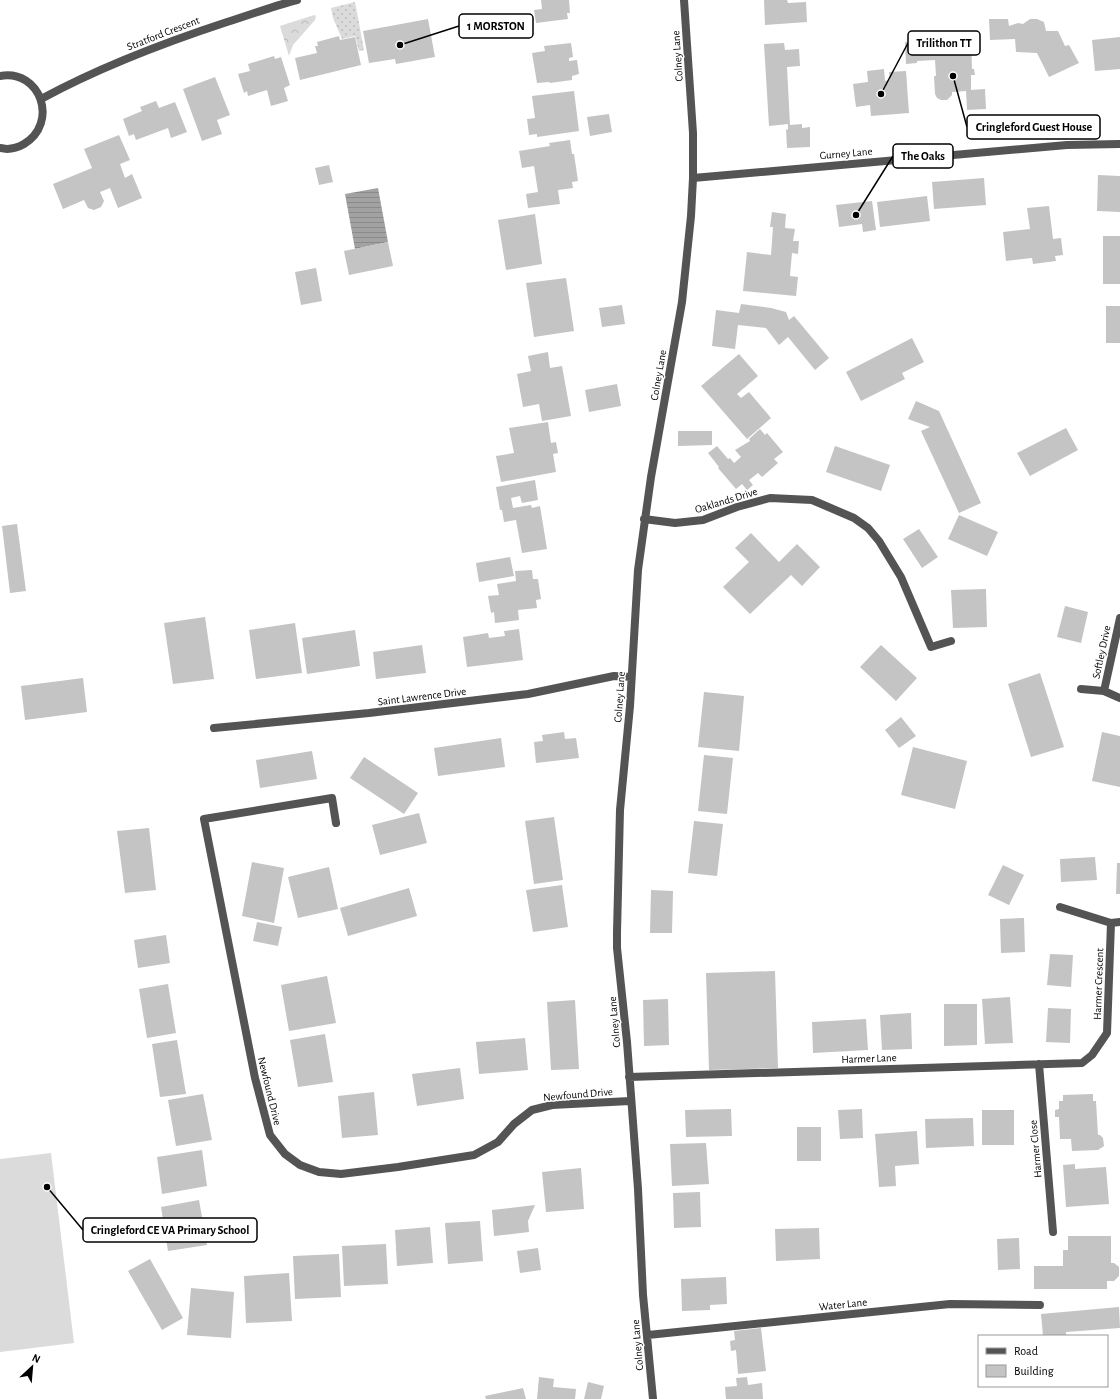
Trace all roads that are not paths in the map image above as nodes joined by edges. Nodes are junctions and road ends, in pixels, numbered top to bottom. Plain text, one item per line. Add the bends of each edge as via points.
1 (297, 0) edge
2 (684, 0) edge
3 (0, 76) edge
4 (41, 99) junction
5 (1120, 144) edge
6 (0, 148) edge
7 (693, 178) junction
8 (644, 519) junction
9 (1120, 618) edge
10 (950, 641) dead end
11 (632, 677) junction
12 (1081, 689) dead end
13 (1104, 691) junction
14 (1120, 698) edge
15 (214, 728) dead end
16 (336, 823) dead end
17 (1060, 906) dead end
18 (1120, 922) edge
19 (1111, 923) junction
20 (1100, 1043) joint
21 (1040, 1064) junction
22 (629, 1077) junction
23 (630, 1101) junction
24 (1053, 1232) dead end
25 (1040, 1305) dead end
26 (648, 1335) junction
27 (653, 1399) edge

1 - 4 street, Stratford Crescent via 153,48
2 - 7 street, Colney Lane via 693,133
3 - 4 street via 22,78 34,87
4 - 6 street via 43,114 40,128 31,140 17,148
5 - 7 street, Gurney Lane via 1067,145
7 - 8 street, Colney Lane via 691,224 682,302
8 - 10 street, Oaklands Drive via 675,523 703,520 770,498 812,500 854,518 868,528 901,577 931,647
8 - 11 street, Colney Lane via 638,570
9 - 13 street, Softley Drive
11 - 15 street, Saint Lawrence Drive via 614,676 528,694
11 - 22 street, Colney Lane via 620,810 617,932
12 - 13 street, Softley Drive
13 - 14 street, Softley Drive
16 - 23 street, Newfound Drive via 332,798 204,819 254,1078 270,1135 285,1154 300,1164 320,1172 341,1174 398,1167 474,1155 498,1142 514,1124 532,1110 552,1105
17 - 19 street
18 - 19 street
19 - 20 street, Harmer Crescent via 1107,1033
20 - 21 street, Harmer Lane via 1092,1056 1082,1063
21 - 22 street, Harmer Lane
21 - 24 street, Harmer Close
22 - 23 street, Colney Lane
23 - 26 street, Colney Lane
25 - 26 street, Water Lane via 950,1304
26 - 27 street, Colney Lane

